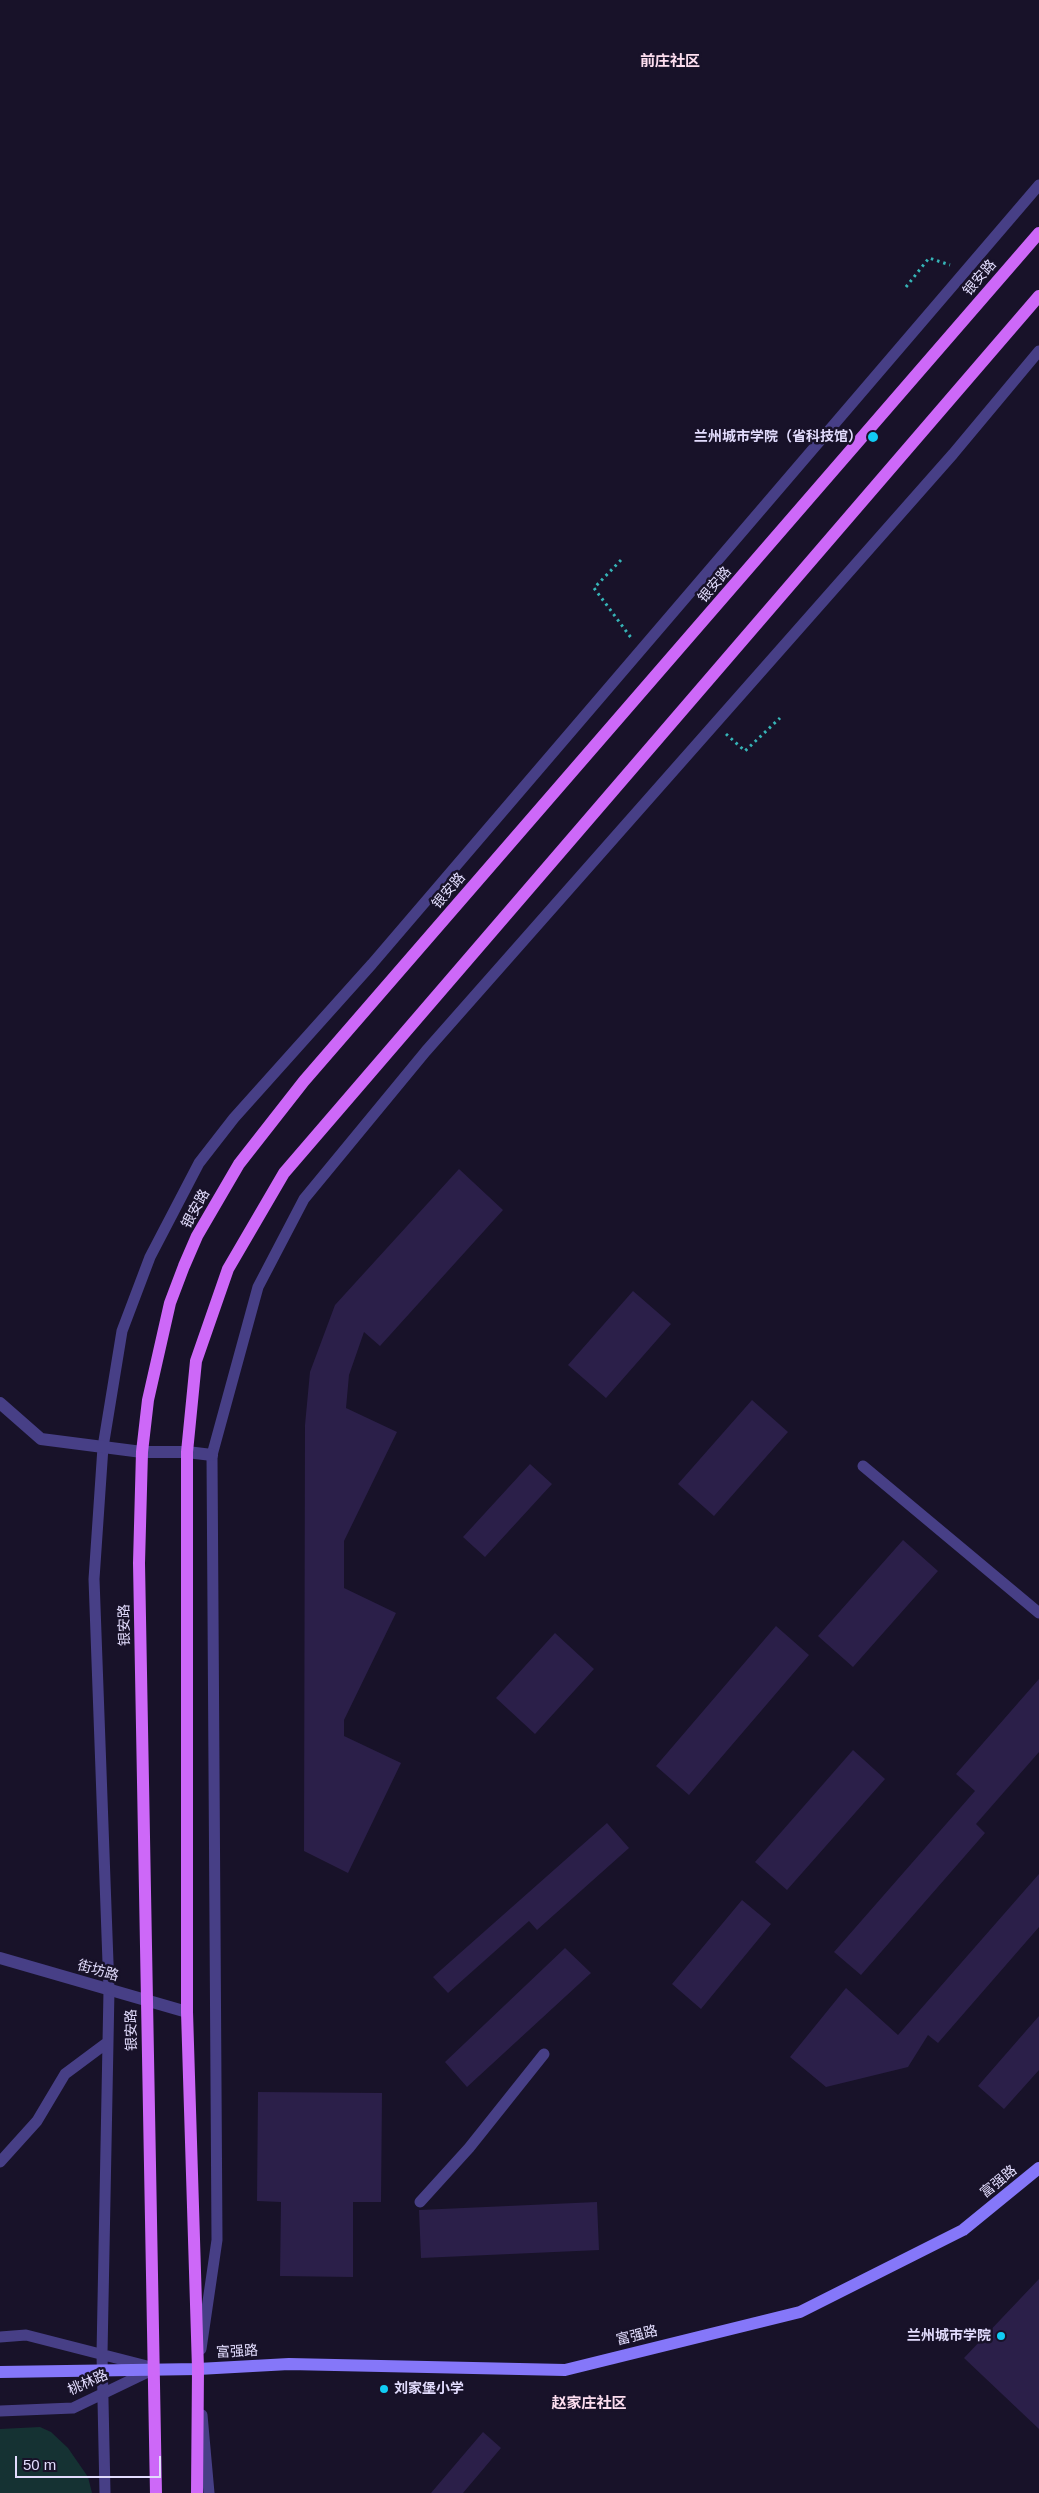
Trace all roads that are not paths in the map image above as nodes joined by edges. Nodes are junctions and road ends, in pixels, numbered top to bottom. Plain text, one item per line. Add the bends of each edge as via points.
1 (1039, 186) edge
2 (1039, 233) edge
3 (1039, 296) edge
4 (1039, 351) edge
5 (0, 1403) edge
6 (103, 1447) junction
7 (142, 1452) junction
8 (187, 1452) junction
9 (212, 1455) junction
10 (863, 1466) dead end
11 (1039, 1612) edge
12 (0, 1958) edge
13 (109, 1990) junction
14 (146, 2000) junction
15 (188, 2012) junction
16 (108, 2042) junction
17 (544, 2054) dead end
18 (0, 2162) edge
19 (1037, 2172) edge
20 (420, 2202) dead end
21 (0, 2336) edge
22 (102, 2354) junction
23 (155, 2368) junction
24 (102, 2369) junction
25 (198, 2369) junction
26 (0, 2372) edge
27 (102, 2394) junction
28 (0, 2411) edge
29 (105, 2493) edge
30 (156, 2493) edge
31 (197, 2493) edge
32 (210, 2493) edge

1 - 6 lane via 372,964 234,1118 199,1163 150,1257 122,1331
2 - 7 main road, 银安路 via 317,1066 239,1164 197,1236 170,1303 152,1382
3 - 8 main road via 284,1173 228,1269 199,1352
4 - 9 lane via 953,454 426,1051 304,1198 258,1286
5 - 6 street via 41,1439
6 - 7 street
6 - 13 lane via 94,1579
7 - 8 street
7 - 14 main road, 银安路 via 139,1563
8 - 9 street
8 - 15 main road
9 - 25 lane via 216,2240
10 - 11 lane
12 - 13 street, 街坊路
13 - 14 street, 街坊路
13 - 16 lane
14 - 15 street, 街坊路
14 - 23 main road, 银安路
15 - 25 main road
16 - 18 lane via 64,2074 37,2121
16 - 22 lane
17 - 20 lane via 469,2148
19 - 25 main road, 富强路 via 963,2230 800,2312 565,2370 290,2364
21 - 22 lane, 桃林路 via 26,2335
22 - 23 lane, 桃林路
22 - 24 lane
23 - 24 main road, 桃林路
23 - 25 main road, 桃林路
23 - 27 lane, 桃林路
23 - 30 main road, 银安路
24 - 26 main road, 桃林路
24 - 27 lane
25 - 31 main road
25 - 32 lane
27 - 28 lane, 桃林路 via 73,2408
27 - 29 lane

